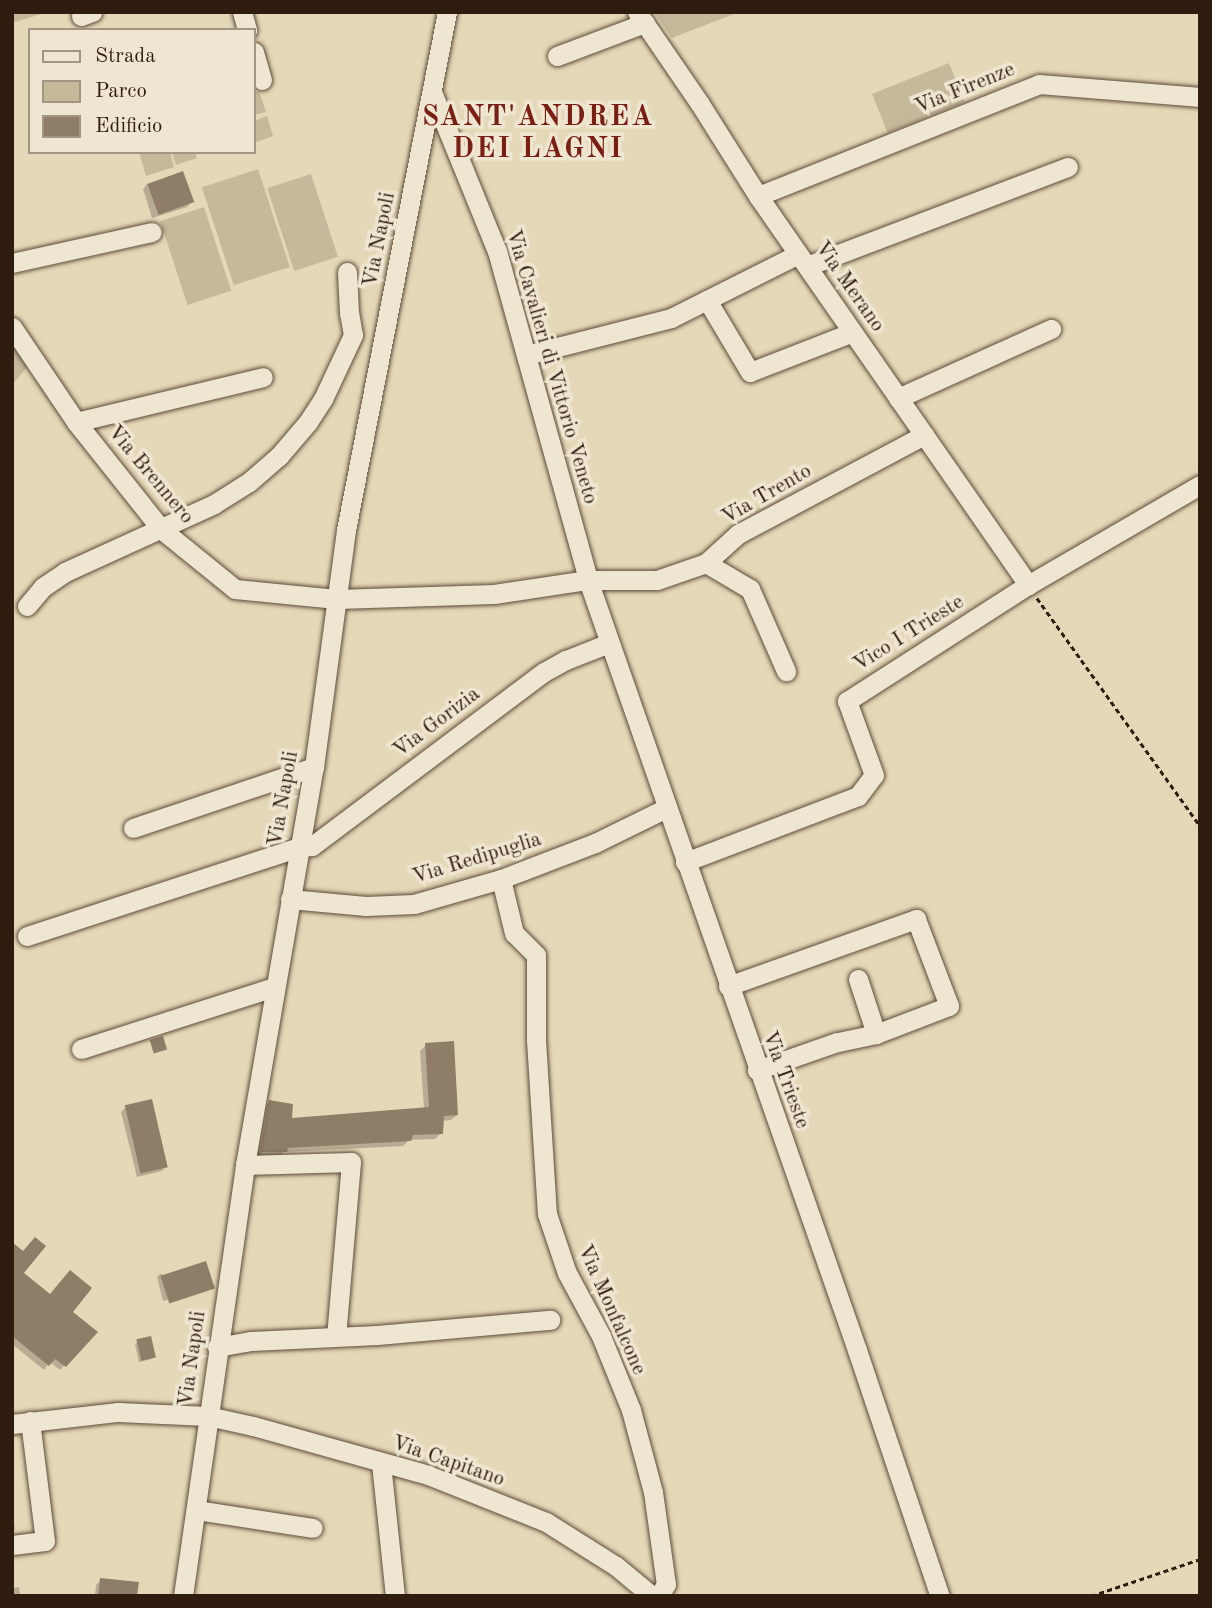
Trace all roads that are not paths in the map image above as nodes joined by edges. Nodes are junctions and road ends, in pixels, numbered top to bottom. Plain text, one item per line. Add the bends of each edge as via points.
1 (447, 12) edge
2 (641, 18) edge
3 (557, 56) dead end
4 (256, 59) edge
5 (262, 80) dead end
6 (431, 91) junction
7 (1200, 97) edge
8 (1068, 167) dead end
9 (758, 196) junction
10 (152, 232) dead end
11 (802, 260) junction
12 (12, 263) edge
13 (347, 272) dead end
14 (707, 300) junction
15 (12, 327) edge
16 (1051, 329) dead end
17 (853, 332) junction
18 (353, 335) junction
19 (383, 343) junction
20 (526, 355) junction
21 (263, 377) dead end
22 (898, 398) junction
23 (76, 422) junction
24 (924, 435) junction
25 (1200, 485) edge
26 (161, 529) junction
27 (706, 564) junction
28 (587, 580) junction
29 (1028, 586) junction
30 (337, 599) junction
31 (27, 606) dead end
32 (610, 643) junction
33 (786, 671) dead end
34 (314, 767) junction
35 (666, 808) junction
36 (133, 828) dead end
37 (299, 847) junction
38 (685, 862) junction
39 (501, 879) junction
40 (290, 899) junction
41 (27, 936) dead end
42 (858, 979) dead end
43 (728, 986) junction
44 (274, 987) junction
45 (876, 1034) junction
46 (81, 1049) dead end
47 (757, 1070) junction
48 (245, 1166) junction
49 (550, 1320) dead end
50 (336, 1336) junction
51 (217, 1347) junction
52 (208, 1416) junction
53 (21, 1422) edge
54 (381, 1463) junction
55 (197, 1510) junction
56 (313, 1528) dead end
57 (12, 1545) edge
58 (183, 1596) edge
59 (394, 1596) edge
60 (652, 1596) edge
61 (659, 1596) edge
62 (940, 1596) edge

1 - 6 street, Via Napoli
2 - 3 street
2 - 9 street, Via Merano
4 - 5 street
6 - 19 street, Via Napoli
6 - 20 street, Via Cavalieri di Vittorio Veneto via 497,251
7 - 9 street, Via Firenze via 1039,83
8 - 11 street
9 - 11 street, Via Merano
10 - 12 street
11 - 14 street
11 - 17 street, Via Merano
13 - 18 street
14 - 17 street via 750,372
14 - 20 street via 671,318
15 - 23 street, Via Brennero
16 - 22 street
17 - 22 street, Via Merano
18 - 19 street
18 - 26 street via 309,422 279,456 214,504
19 - 30 street, Via Napoli
20 - 28 street, Via Cavalieri di Vittorio Veneto
21 - 23 street
22 - 24 street, Via Merano
23 - 26 street, Via Brennero
24 - 27 street, Via Trento via 738,534
24 - 29 street, Via Merano
25 - 29 street
26 - 30 street, Via Brennero via 235,589
26 - 31 street via 65,572
27 - 28 street, Via Trento via 657,580
27 - 33 street via 750,589
28 - 30 street, Via Brennero via 494,594
28 - 32 street, Via Trieste
29 - 38 street, Vico I Trieste via 846,701 874,775 858,796
30 - 34 street, Via Napoli
32 - 35 street, Via Trieste
32 - 37 street, Via Gorizia via 544,672 312,846
34 - 36 street
34 - 37 street, Via Napoli
35 - 38 street, Via Trieste
35 - 39 street, Via Redipuglia via 594,843
37 - 40 street, Via Napoli
37 - 41 street, Via Gorizia
38 - 43 street, Via Trieste
39 - 40 street, Via Redipuglia via 414,904 366,906
39 - 61 street, Via Monfalcone via 514,933 536,955 536,1040 547,1214 566,1273 601,1336 631,1410 653,1492 666,1584
40 - 44 street, Via Napoli
42 - 45 street
43 - 45 street via 916,919 949,1006
43 - 47 street, Via Trieste
44 - 46 street
44 - 48 street, Via Napoli
45 - 47 street via 837,1042
47 - 62 street, Via Trieste
48 - 50 street via 351,1162
48 - 51 street, Via Napoli
49 - 50 street
50 - 51 street
51 - 52 street, Via Napoli
52 - 53 street, Via Capitano via 118,1412
52 - 54 street, Via Capitano
52 - 55 street, Via Napoli
53 - 57 street via 45,1541
54 - 59 street
54 - 60 street, Via Capitano via 428,1475 546,1522 616,1566
55 - 56 street
55 - 58 street, Via Napoli

